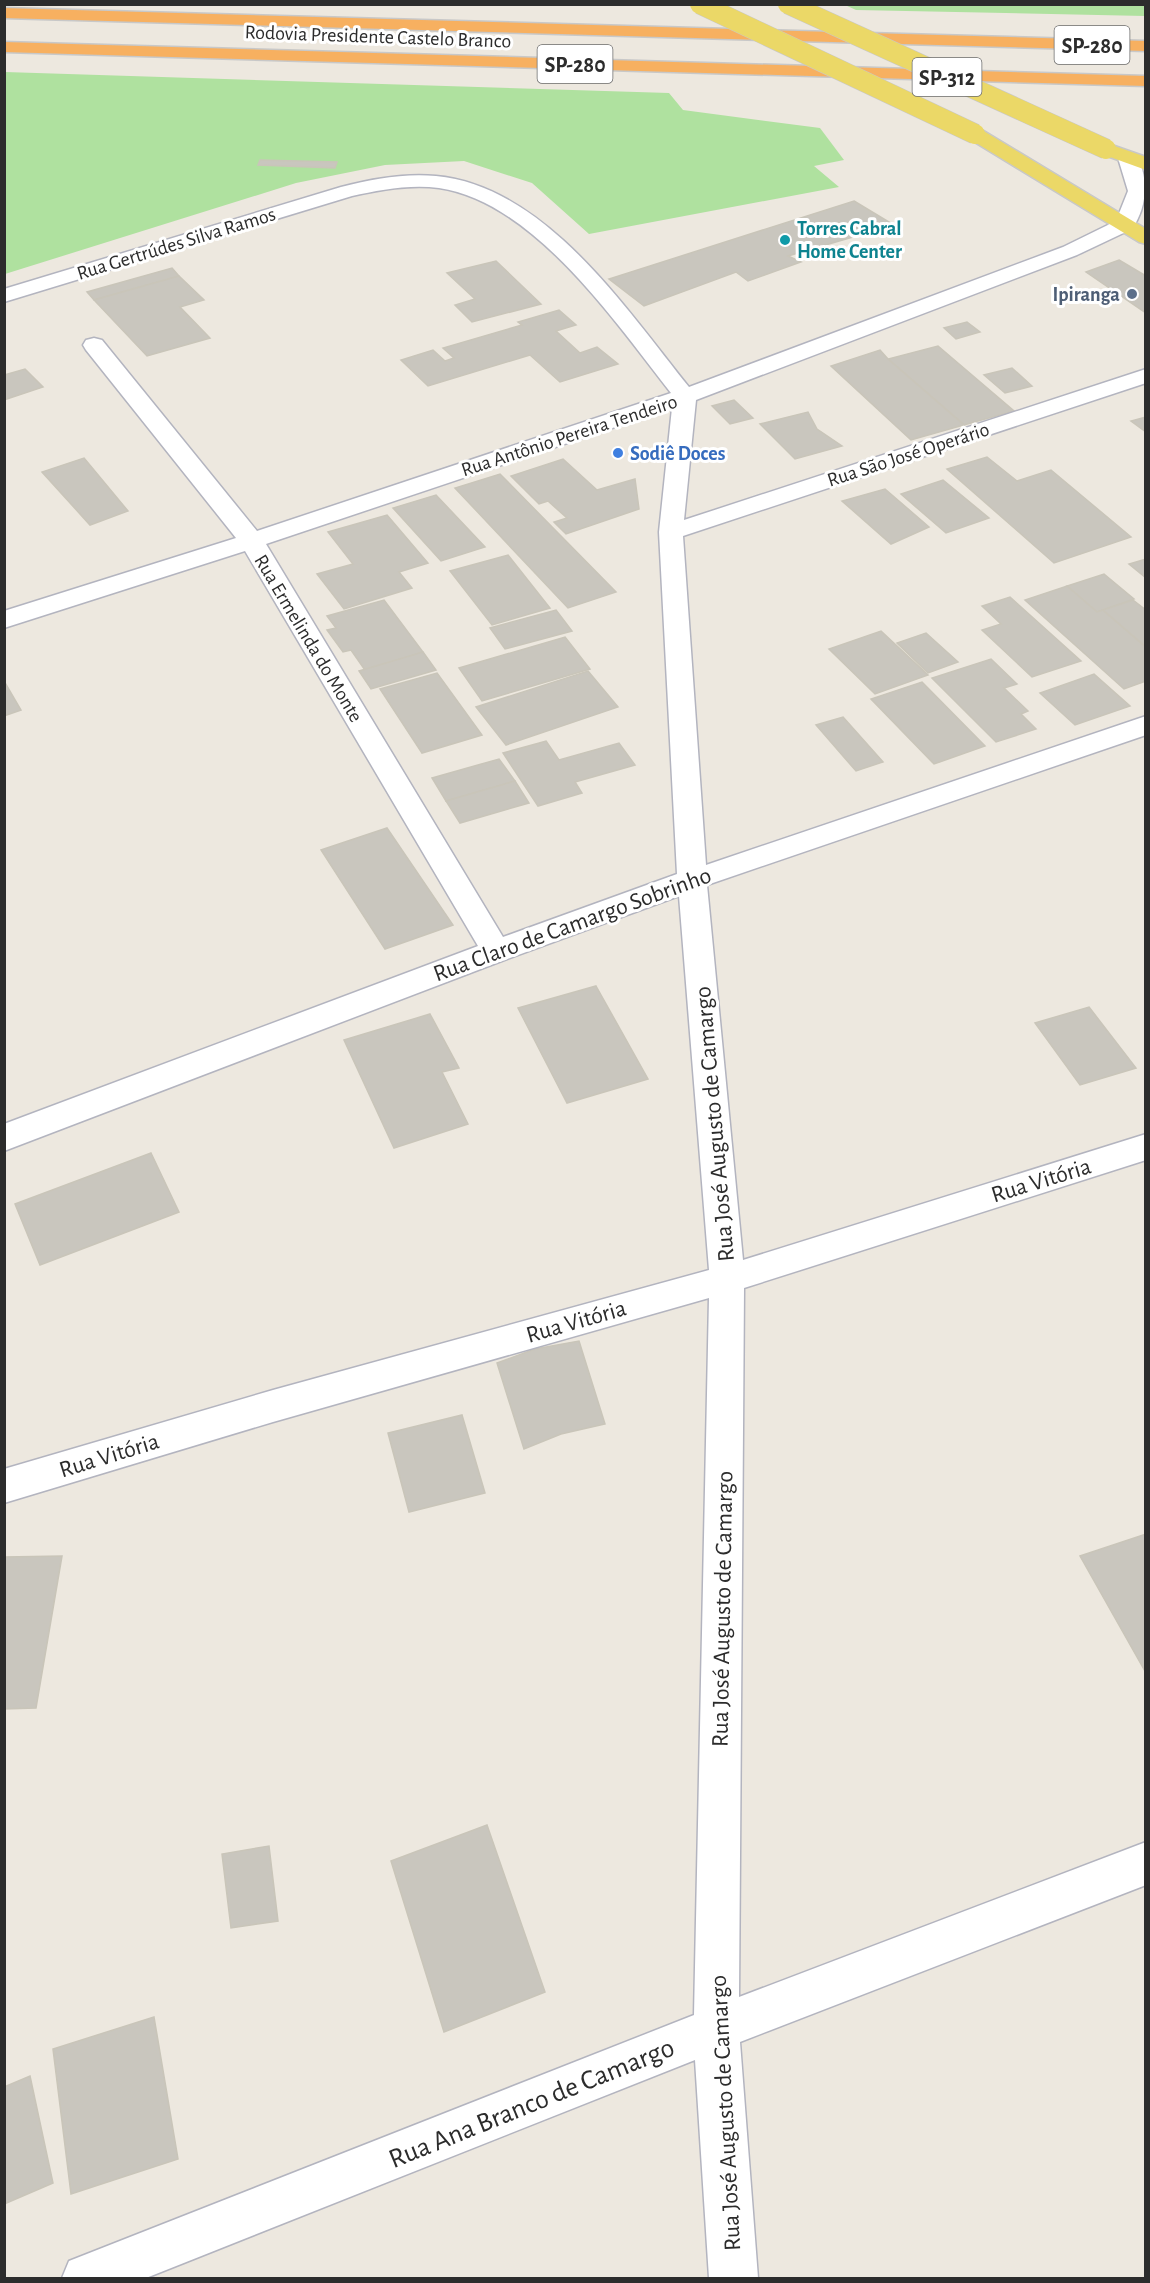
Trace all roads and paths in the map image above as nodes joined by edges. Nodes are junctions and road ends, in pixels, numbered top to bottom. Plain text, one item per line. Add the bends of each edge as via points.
1 (700, 4) edge
2 (789, 4) edge
3 (4, 13) edge
4 (626, 14) dead end
5 (1038, 44) junction
6 (1146, 46) edge
7 (4, 47) edge
8 (1146, 81) edge
9 (1137, 161) edge
10 (1125, 225) junction
11 (1146, 238) edge
12 (4, 296) edge
13 (94, 345) dead end
14 (1146, 376) edge
15 (685, 396) junction
16 (671, 532) junction
17 (251, 540) junction
18 (4, 620) edge
19 (1146, 725) edge
20 (692, 880) junction
21 (496, 951) junction
22 (4, 1138) edge
23 (1146, 1147) edge
24 (727, 1278) junction
25 (4, 1486) edge
26 (1146, 1863) edge
27 (716, 2029) junction
28 (86, 2278) edge
29 (734, 2278) edge

1 - 10 main road, SP-312, bridge via 975,134
2 - 9 main road, SP-312, bridge
3 - 5 highway, Rodovia Presidente Castelo Branco / SP-280
4 - 5 highway
5 - 6 highway, Rodovia Presidente Castelo Branco / SP-280
7 - 8 highway, Rodovia Presidente Castelo Branco / SP-280
9 - 10 street via 1138,191
10 - 11 main road, SP-312
10 - 15 street, Rua Antônio Pereira Tendeiro via 1070,251
12 - 15 street, Rua Gertrúdes Silva Ramos via 348,191 382,184 439,182 491,197 530,221 578,267
13 - 17 street, Rua Ermelinda do Monte
14 - 16 street, Rua São José Operário
15 - 16 street, Rua José Augusto de Camargo
15 - 17 street, Rua Antônio Pereira Tendeiro
16 - 20 street, Rua José Augusto de Camargo
17 - 18 street, Rua Antônio Pereira Tendeiro
17 - 21 street, Rua Ermelinda do Monte
19 - 20 street, Rua Claro de Camargo Sobrinho
20 - 21 street, Rua Claro de Camargo Sobrinho
20 - 24 street, Rua José Augusto de Camargo
21 - 22 street, Rua Claro de Camargo Sobrinho
23 - 24 street, Rua Vitória
24 - 25 street, Rua Vitória
24 - 27 street, Rua José Augusto de Camargo
26 - 27 street, Rua Ana Branco de Camargo
27 - 28 street, Rua Ana Branco de Camargo
27 - 29 street, Rua José Augusto de Camargo

